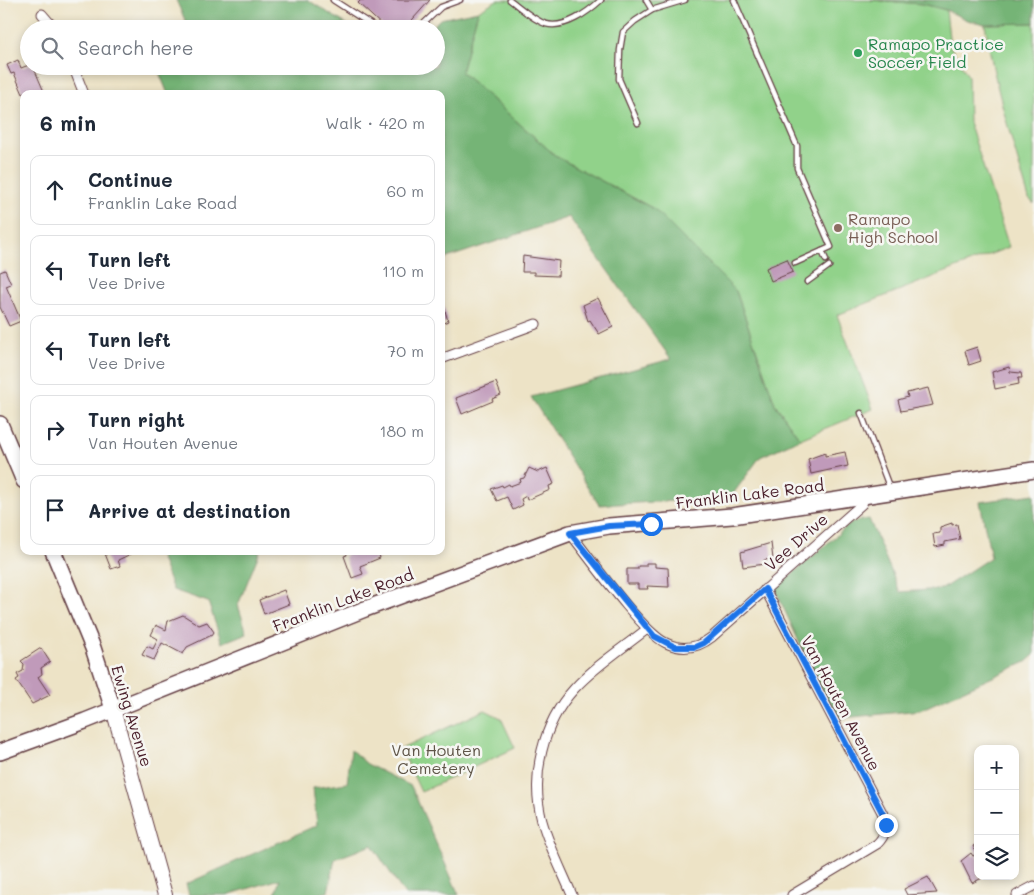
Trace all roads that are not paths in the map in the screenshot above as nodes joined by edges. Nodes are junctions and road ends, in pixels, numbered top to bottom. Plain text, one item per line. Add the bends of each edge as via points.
1 (333, 0) edge
2 (460, 0) edge
3 (510, 0) edge
4 (601, 0) edge
5 (646, 0) edge
6 (685, 0) edge
7 (734, 0) edge
8 (652, 10) junction
9 (42, 14) dead end
10 (47, 20) edge
11 (367, 20) edge
12 (427, 20) edge
13 (77, 75) edge
14 (82, 90) edge
15 (638, 123) dead end
16 (822, 251) junction
17 (826, 260) dead end
18 (795, 263) dead end
19 (829, 266) dead end
20 (807, 282) dead end
21 (536, 324) dead end
22 (445, 358) edge
23 (861, 412) dead end
24 (0, 424) edge
25 (1034, 470) edge
26 (20, 472) edge
27 (892, 492) junction
28 (865, 496) junction
29 (570, 533) junction
30 (55, 555) edge
31 (765, 589) junction
32 (648, 629) junction
33 (113, 709) junction
34 (0, 752) edge
35 (1034, 886) edge
36 (165, 895) edge
37 (572, 895) edge
38 (792, 895) edge
39 (1017, 895) edge

1 - 11 lane
2 - 12 lane via 441,6
3 - 4 lane via 536,19 556,25 583,15
5 - 8 lane
6 - 8 lane
7 - 16 lane via 797,146 797,168 831,247
8 - 15 lane via 635,21 621,38 620,79
9 - 10 street
13 - 14 street
16 - 17 lane
16 - 18 lane
19 - 20 lane
21 - 22 street
23 - 27 lane
24 - 26 main road
25 - 27 main road, Franklin Lake Road
27 - 28 main road, Franklin Lake Road
28 - 29 main road, Franklin Lake Road via 732,516 609,526
28 - 31 street, Vee Drive via 862,504
29 - 32 street, Vee Drive
29 - 33 main road, Franklin Lake Road
30 - 33 main road, Ewing Avenue via 93,648
31 - 32 street, Vee Drive via 712,637 695,647 670,645
31 - 38 street, Van Houten Avenue via 885,818 886,831 877,844
32 - 37 street via 586,676 574,689 560,707 543,744 538,782 542,819
33 - 34 main road, Franklin Lake Road
33 - 36 main road, Ewing Avenue
35 - 39 street

